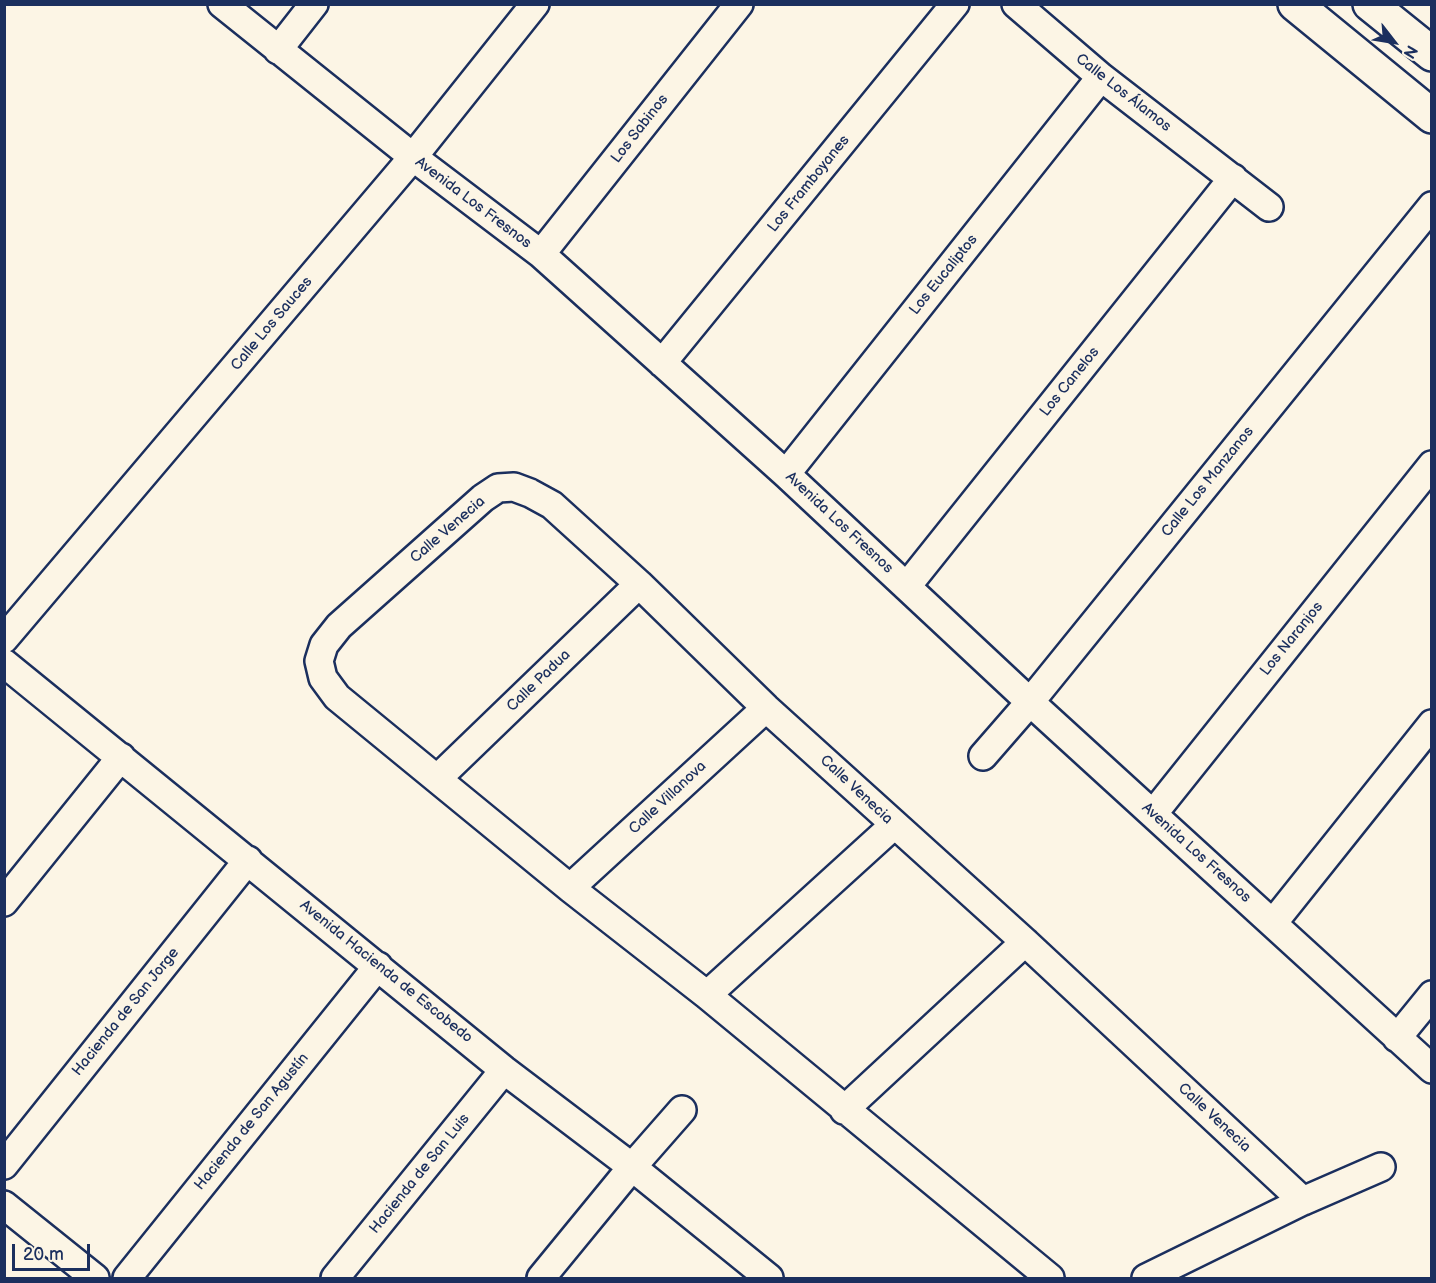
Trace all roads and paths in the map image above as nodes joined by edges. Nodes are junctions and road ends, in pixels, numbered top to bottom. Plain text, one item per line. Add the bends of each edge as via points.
1 (222, 4) edge
2 (314, 4) edge
3 (535, 4) edge
4 (739, 4) edge
5 (956, 4) edge
6 (1016, 4) edge
7 (1295, 4) edge
8 (1370, 4) edge
9 (278, 50) junction
10 (1431, 54) edge
11 (1101, 77) junction
12 (1431, 116) edge
13 (413, 157) junction
14 (1233, 178) junction
15 (1431, 206) edge
16 (1269, 207) dead end
17 (541, 254) junction
18 (662, 363) junction
19 (1431, 465) edge
20 (786, 474) junction
21 (639, 585) junction
22 (908, 586) junction
23 (4, 639) edge
24 (4, 663) edge
25 (1029, 702) junction
26 (766, 708) junction
27 (1431, 724) edge
28 (983, 756) dead end
29 (121, 757) junction
30 (438, 778) junction
31 (1153, 814) junction
32 (894, 825) junction
33 (248, 860) junction
34 (570, 888) junction
35 (4, 902) edge
36 (1273, 923) junction
37 (1025, 942) junction
38 (378, 966) junction
39 (707, 995) junction
40 (1431, 995) edge
41 (1397, 1038) junction
42 (1431, 1069) edge
43 (504, 1070) junction
44 (682, 1110) dead end
45 (844, 1110) junction
46 (4, 1165) edge
47 (632, 1167) junction
48 (1381, 1167) dead end
49 (1303, 1201) junction
50 (4, 1205) edge
51 (95, 1278) edge
52 (127, 1278) edge
53 (335, 1278) edge
54 (541, 1278) edge
55 (769, 1278) edge
56 (1050, 1278) edge
57 (1146, 1278) edge

1 - 9 street, Avenida Los Fresnos
2 - 9 street
3 - 13 street, Calle Los Sauces
4 - 17 street, Los Sabinos
5 - 18 street, Los Framboyanes
6 - 11 street, Calle Los Álamos
7 - 12 street
8 - 10 street
9 - 13 street, Avenida Los Fresnos
11 - 14 street, Calle Los Álamos
11 - 20 street, Los Eucaliptos
13 - 17 street, Avenida Los Fresnos
13 - 23 street, Calle Los Sauces
14 - 16 street, Calle Los Álamos
14 - 22 street, Los Canelos
15 - 25 street, Calle Los Manzanos
17 - 18 street, Avenida Los Fresnos
18 - 20 street, Avenida Los Fresnos
19 - 31 street, Los Naranjos
20 - 22 street, Avenida Los Fresnos
21 - 26 street, Calle Venecia
21 - 30 street, Calle Padua
21 - 30 street, Calle Venecia via 552,505 514,487 498,489 339,626 324,645 319,661 323,678 337,697
22 - 25 street, Avenida Los Fresnos
24 - 29 street, Avenida Hacienda de Escobedo
25 - 28 street, Calle Los Manzanos
25 - 31 street, Avenida Los Fresnos
26 - 32 street, Calle Venecia
26 - 34 street, Calle Villanova
27 - 36 street
29 - 33 street, Avenida Hacienda de Escobedo
29 - 35 street
30 - 34 street, Calle Venecia
31 - 36 street, Avenida Los Fresnos
32 - 37 street, Calle Venecia
32 - 39 street
33 - 38 street, Avenida Hacienda de Escobedo
33 - 46 street, Hacienda de San Jorge
34 - 39 street, Calle Venecia
36 - 41 street, Avenida Los Fresnos
37 - 45 street
37 - 49 street, Calle Venecia
38 - 43 street, Avenida Hacienda de Escobedo
38 - 52 street, Hacienda de San Agustín
39 - 45 street, Calle Venecia
40 - 41 street
41 - 42 street, Avenida Los Fresnos
43 - 47 street, Avenida Hacienda de Escobedo
43 - 53 street, Hacienda de San Luis
44 - 47 street
45 - 56 street, Calle Venecia
47 - 54 street
47 - 55 street, Avenida Hacienda de Escobedo
48 - 49 street
49 - 57 street
50 - 51 street

